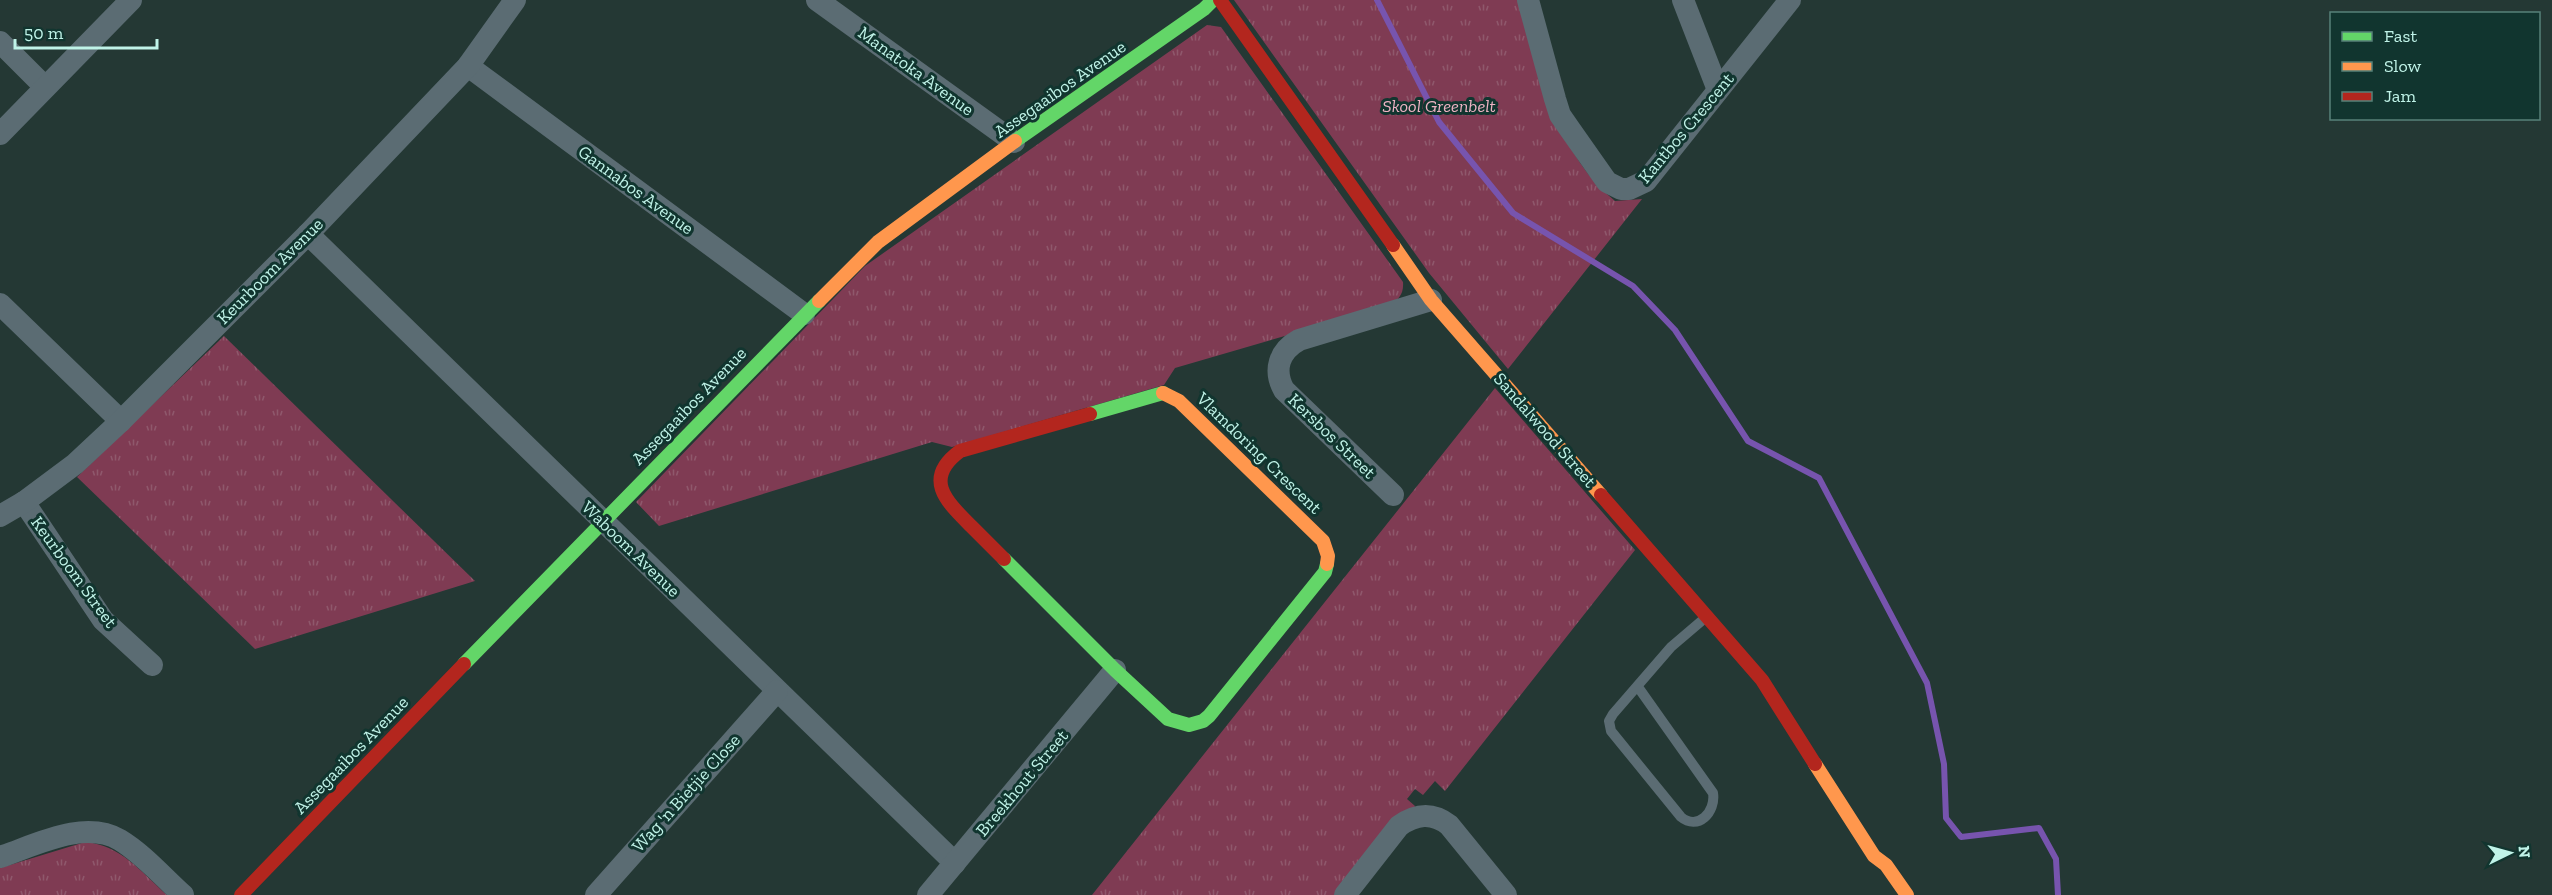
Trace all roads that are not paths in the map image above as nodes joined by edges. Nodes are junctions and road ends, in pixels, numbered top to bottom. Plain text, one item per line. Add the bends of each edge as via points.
1 (131, 0) edge
2 (515, 0) edge
3 (817, 0) edge
4 (1213, 0) edge
5 (1220, 0) edge
6 (1528, 0) edge
7 (1683, 0) edge
8 (1790, 0) edge
9 (0, 42) edge
10 (468, 66) junction
11 (45, 87) junction
12 (1718, 90) junction
13 (0, 134) edge
14 (1014, 142) junction
15 (308, 234) junction
16 (1431, 300) junction
17 (0, 304) edge
18 (804, 314) junction
19 (122, 421) junction
20 (1393, 495) dead end
21 (24, 502) junction
22 (0, 516) edge
23 (602, 521) junction
24 (1707, 616) junction
25 (152, 665) dead end
26 (1116, 670) junction
27 (1638, 687) junction
28 (777, 690) junction
29 (1874, 856) junction
30 (0, 857) edge
31 (955, 862) junction
32 (183, 895) edge
33 (241, 895) edge
34 (596, 895) edge
35 (928, 895) edge
36 (1345, 895) edge
37 (1506, 895) edge
38 (1892, 895) edge
39 (1907, 895) edge

1 - 11 street
2 - 10 street, Keurboom Avenue
3 - 14 street, Manatoka Avenue
4 - 14 street, Assegaaibos Avenue
5 - 16 street, Sandalwood Street
6 - 12 street, Kantbos Crescent via 1560,115 1613,186 1629,189 1646,181
7 - 12 street
8 - 12 street, Kantbos Crescent
9 - 11 street
10 - 15 street, Keurboom Avenue
10 - 18 street, Gannabos Avenue
11 - 13 street
14 - 18 street, Assegaaibos Avenue via 878,242
15 - 19 street, Keurboom Avenue
15 - 23 street, Waboom Avenue
16 - 20 street, Kersbos Street via 1299,340 1287,348 1280,360 1284,390
16 - 24 street, Sandalwood Street
17 - 19 street
18 - 23 street, Assegaaibos Avenue
19 - 21 street, Keurboom Avenue via 75,465
21 - 22 street, Keurboom Avenue
21 - 25 street, Keurboom Street via 104,620
23 - 28 street, Waboom Avenue
23 - 33 street, Assegaaibos Avenue
24 - 27 lane via 1671,647
24 - 29 street, Sandalwood Street via 1762,680
26 - 26 street, Vlamdoring Crescent via 946,501 941,474 948,460 960,451 1163,393 1179,401 1323,541 1327,565 1203,721 1189,725 1168,719
26 - 31 street, Breekhout Street
27 - 27 lane via 1713,793 1712,811 1704,818 1694,822 1681,817 1611,730 1609,721 1613,714
28 - 31 street, Waboom Avenue
28 - 34 street, Wag 'n Bietjie Close
29 - 38 street, Sandalwood Street via 1877,871
29 - 39 street, Sandalwood Street via 1886,865
30 - 32 street via 79,832 101,833 122,841
31 - 35 street, Breekhout Street
36 - 37 street via 1399,826 1425,815 1449,825

